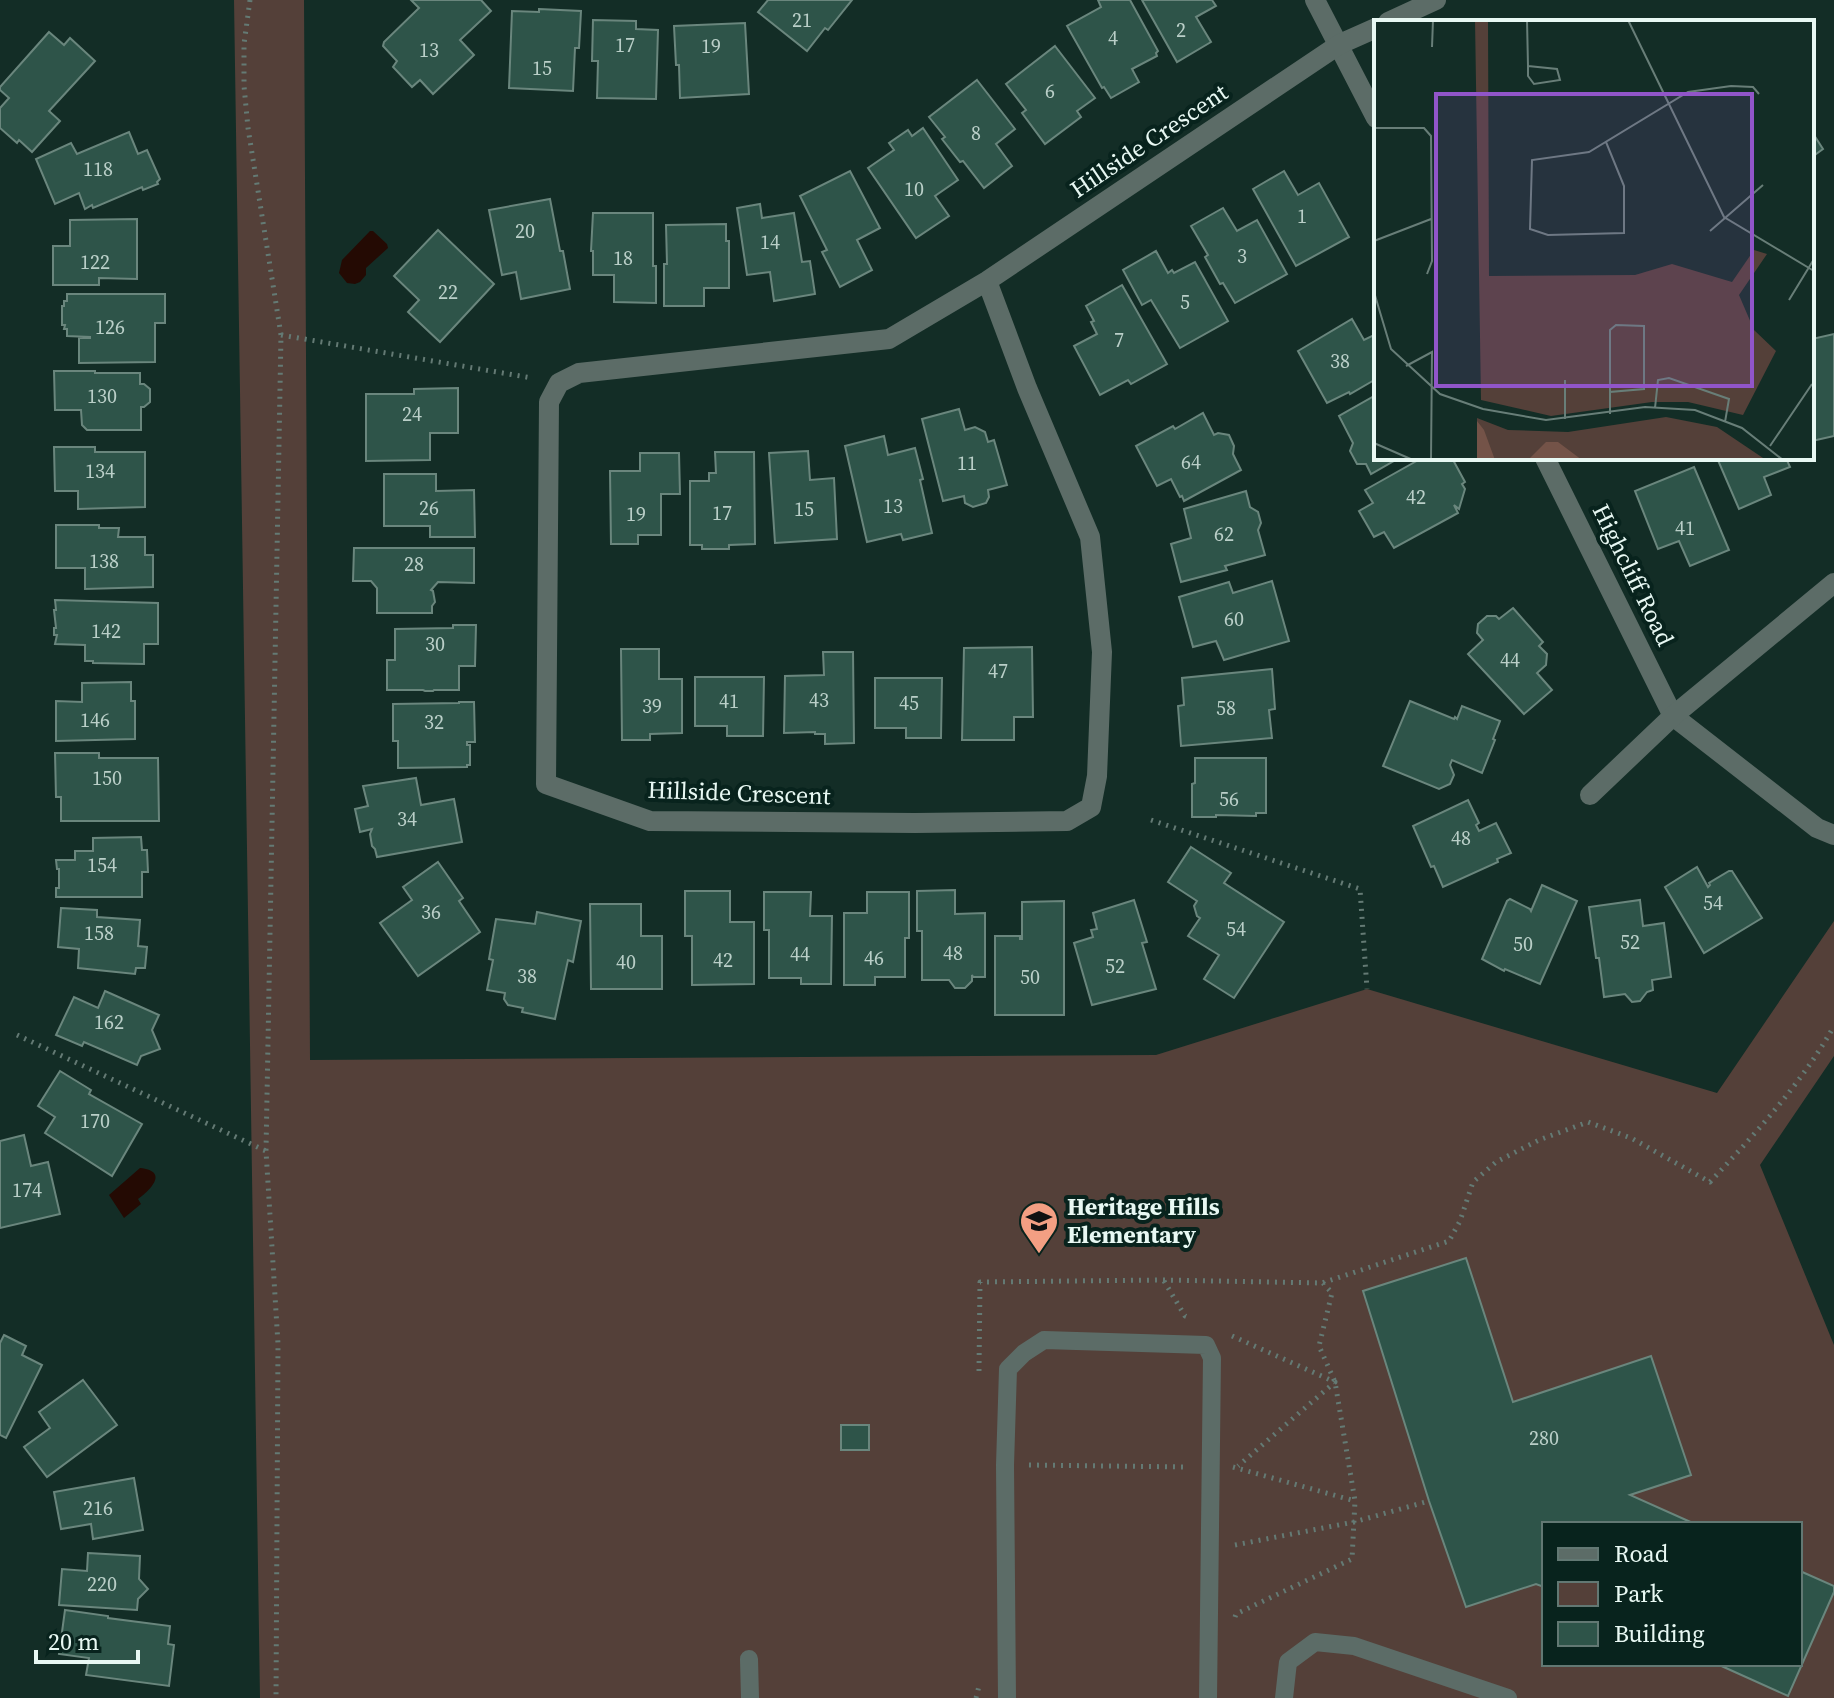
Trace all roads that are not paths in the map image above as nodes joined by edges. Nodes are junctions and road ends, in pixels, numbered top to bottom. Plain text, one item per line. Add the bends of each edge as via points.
1 (1315, 0) edge
2 (1436, 0) edge
3 (1392, 20) edge
4 (1374, 29) edge
5 (1340, 44) junction
6 (1374, 114) edge
7 (987, 281) junction
8 (1546, 460) edge
9 (1834, 583) edge
10 (1673, 716) junction
11 (1590, 795) dead end
12 (1834, 835) edge
13 (749, 1659) dead end
14 (750, 1698) edge
15 (1007, 1698) edge
16 (1208, 1698) edge
17 (1284, 1698) edge
18 (1508, 1698) edge

1 - 5 street
2 - 3 street
4 - 5 street, Hillside Crescent
5 - 6 street
5 - 7 street, Hillside Crescent
7 - 7 street, Hillside Crescent via 1090,537 1102,652 1091,807 1067,821 650,821 546,784 549,402 559,383 579,373 889,339
8 - 10 street, Highcliff Road
9 - 10 street
10 - 11 street
10 - 12 street, Highcliff Road via 1817,828
13 - 14 lane
15 - 16 lane via 1008,1369 1044,1340 1206,1345 1212,1358
17 - 18 lane via 1288,1662 1315,1642 1354,1646

